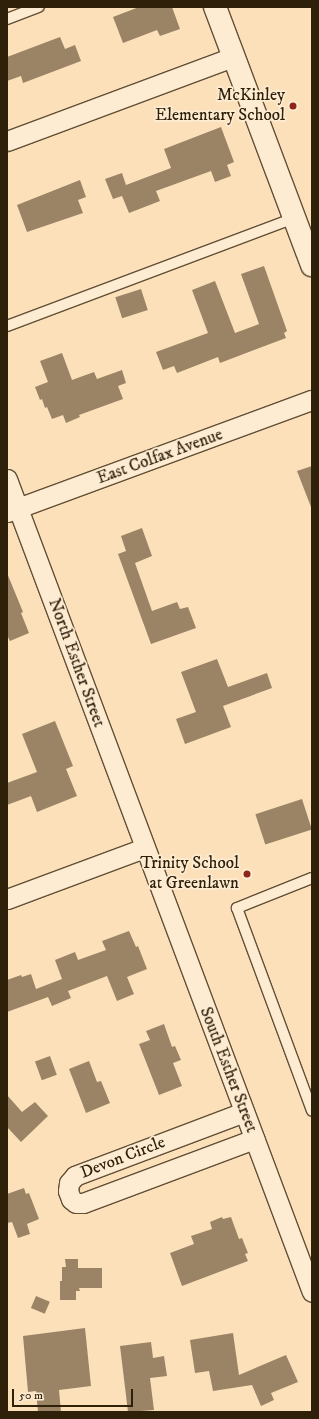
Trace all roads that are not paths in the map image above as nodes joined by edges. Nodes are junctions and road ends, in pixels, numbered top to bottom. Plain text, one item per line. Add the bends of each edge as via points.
1 (39, 7) edge
2 (215, 7) edge
3 (7, 19) edge
4 (233, 57) junction
5 (7, 141) edge
6 (295, 218) junction
7 (312, 264) edge
8 (7, 326) edge
9 (312, 400) edge
10 (7, 479) edge
11 (13, 510) edge
12 (144, 848) junction
13 (312, 878) edge
14 (7, 899) edge
15 (312, 1111) edge
16 (244, 1112) junction
17 (254, 1139) junction
18 (312, 1292) edge

1 - 3 lane
2 - 4 street
4 - 5 street
4 - 6 street
6 - 7 street
6 - 8 lane
9 - 11 street, East Colfax Avenue
10 - 11 street, North Esther Street
11 - 12 street, North Esther Street
12 - 14 street
12 - 16 street, South Esther Street
13 - 15 lane via 237,908
16 - 17 street, South Esther Street
16 - 17 street, Devon Circle via 75,1176 68,1183 68,1191 76,1203 83,1203
17 - 18 street, South Esther Street

